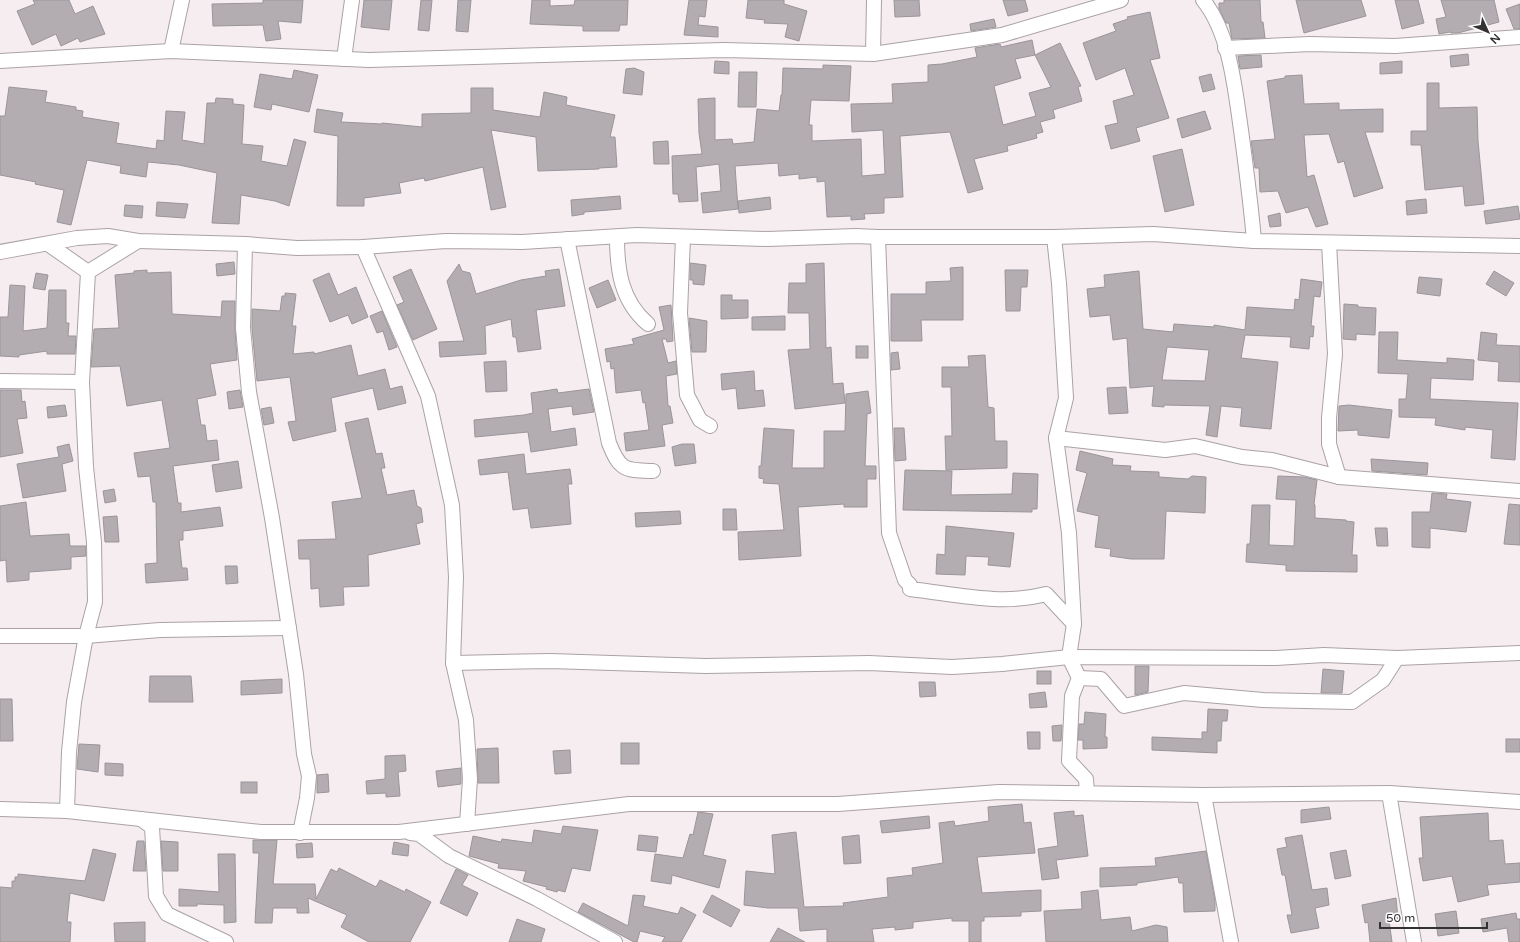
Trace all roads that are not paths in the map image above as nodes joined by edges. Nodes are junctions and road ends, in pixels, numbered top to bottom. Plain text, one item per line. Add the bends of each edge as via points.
1 (182, 0) edge
2 (352, 0) edge
3 (874, 0) edge
4 (1121, 0) edge
5 (1203, 0) edge
6 (1520, 37) edge
7 (1225, 48) junction
8 (171, 52) junction
9 (873, 54) junction
10 (344, 59) junction
11 (0, 60) edge
12 (617, 237) junction
13 (684, 237) junction
14 (878, 237) junction
15 (1054, 237) junction
16 (567, 239) junction
17 (138, 241) junction
18 (1254, 241) junction
19 (1329, 243) junction
20 (48, 244) junction
21 (245, 244) junction
22 (1520, 246) edge
23 (363, 248) junction
24 (0, 252) edge
25 (88, 272) junction
26 (648, 324) dead end
27 (0, 381) edge
28 (82, 382) junction
29 (710, 426) dead end
30 (1056, 438) junction
31 (653, 471) dead end
32 (1339, 477) junction
33 (1520, 491) edge
34 (1074, 624) junction
35 (288, 628) junction
36 (0, 636) edge
37 (86, 636) junction
38 (1520, 653) edge
39 (1069, 657) junction
40 (1397, 658) junction
41 (453, 663) junction
42 (1079, 678) junction
43 (1088, 793) junction
44 (1389, 793) junction
45 (1204, 794) junction
46 (1520, 802) edge
47 (0, 809) edge
48 (67, 811) junction
49 (140, 819) junction
50 (467, 824) junction
51 (399, 832) junction
52 (300, 833) junction
53 (226, 942) edge
54 (615, 942) edge
55 (1231, 942) edge
56 (1414, 942) edge

1 - 8 street
2 - 10 street
3 - 9 street
4 - 9 street via 1002,35
5 - 7 street via 1212,11
6 - 7 street via 1395,46 1310,44
7 - 18 street via 1234,82 1250,193
8 - 10 street
8 - 11 street
9 - 10 street via 723,50
12 - 13 street
12 - 16 street
12 - 26 street via 617,265 626,293 639,316
13 - 14 street
13 - 29 street via 680,313 687,395 700,420
14 - 15 street
14 - 34 street via 889,533 905,580 910,589 992,599 1015,600 1046,594
15 - 18 street via 1153,234
15 - 30 street via 1066,398
16 - 23 street via 522,242 446,241
16 - 31 street via 609,443 616,461 629,470
17 - 20 street via 108,236 77,238
17 - 21 street
17 - 25 street
18 - 19 street
19 - 22 street
19 - 32 street via 1335,354 1329,444
20 - 24 street
20 - 25 street
21 - 23 street via 297,248
21 - 35 street via 243,328 249,392 272,518
23 - 41 street via 428,396 452,505 456,576
25 - 28 street
27 - 28 street
28 - 37 street via 86,467 94,542 95,602
30 - 32 street via 1165,450 1195,446 1242,457 1272,460
30 - 34 street via 1069,533
32 - 33 street
34 - 39 street
35 - 37 street via 160,630
35 - 52 street via 309,776
36 - 37 street
37 - 48 street via 74,702
38 - 40 street
39 - 40 street via 1276,658 1324,655
39 - 41 street via 952,667 869,663 704,666 550,661
39 - 42 street
40 - 42 street via 1383,680 1352,702 1263,700 1184,693 1124,706 1101,679
41 - 50 street via 466,720 470,779
42 - 43 street via 1072,696 1069,761 1086,779
43 - 45 street
43 - 50 street via 999,792 838,804 629,804
44 - 45 street
44 - 46 street
44 - 56 street
45 - 55 street
47 - 48 street
48 - 49 street
49 - 52 street via 261,832
49 - 53 street via 152,827 156,896 167,914
50 - 51 street
51 - 52 street
51 - 54 street via 419,834 449,856 537,899

